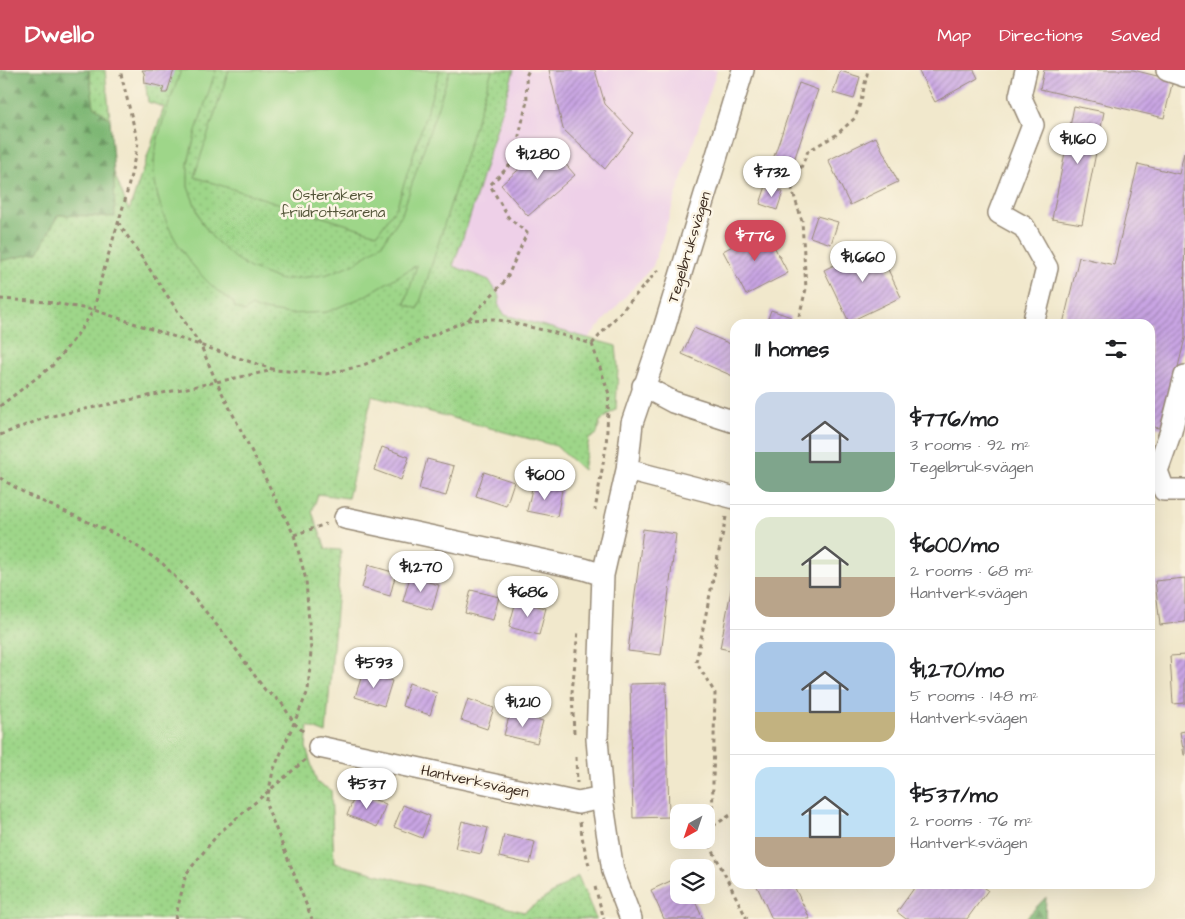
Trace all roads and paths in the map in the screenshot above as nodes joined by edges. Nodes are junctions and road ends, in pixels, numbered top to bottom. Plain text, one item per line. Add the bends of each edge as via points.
1 (120, 70) edge
2 (529, 70) edge
3 (743, 70) edge
4 (868, 70) edge
5 (1026, 70) edge
6 (1168, 70) edge
7 (1185, 76) edge
8 (118, 222) junction
9 (660, 268) dead end
10 (0, 298) edge
11 (94, 310) junction
12 (798, 319) edge
13 (1034, 319) edge
14 (468, 320) junction
15 (592, 344) junction
16 (201, 346) junction
17 (275, 370) junction
18 (1185, 376) edge
19 (216, 381) junction
20 (643, 386) junction
21 (0, 406) edge
22 (730, 420) edge
23 (0, 435) edge
24 (606, 446) dead end
25 (1155, 466) edge
26 (627, 470) junction
27 (1155, 474) edge
28 (0, 478) edge
29 (1185, 490) edge
30 (730, 497) edge
31 (730, 507) edge
32 (345, 518) joint
33 (294, 535) junction
34 (602, 575) junction
35 (294, 723) junction
36 (319, 747) junction
37 (269, 792) junction
38 (602, 798) junction
39 (713, 804) edge
40 (730, 815) edge
41 (715, 825) edge
42 (712, 849) edge
43 (730, 885) edge
44 (732, 889) edge
45 (175, 919) edge
46 (312, 919) edge
47 (631, 919) edge
48 (747, 919) edge

1 - 8 path via 138,143
2 - 14 path via 526,76 527,101 513,162 490,185 508,217 527,233 506,280
3 - 20 street, Tegelbruksvägen via 663,332
4 - 12 path via 855,118 836,135 808,151 792,189 802,221 806,289
5 - 13 street via 1020,96 1034,125 999,213 1024,228 1047,268
6 - 7 street
8 - 11 path
8 - 16 path
9 - 15 path
10 - 11 path
11 - 16 path
11 - 21 path via 52,366
14 - 15 path via 494,319
14 - 17 path via 361,366 326,374
15 - 24 path via 609,394
16 - 17 path
16 - 19 path
17 - 19 path
18 - 25 street via 1171,431
19 - 23 path via 47,417
19 - 33 path
20 - 22 street via 673,402
20 - 26 street, Tegelbruksvägen via 632,422
26 - 30 street
26 - 34 street
27 - 29 street via 1164,490
28 - 35 path via 28,495 126,539 163,564 230,641 265,690 282,702
31 - 39 path via 696,662 715,693
32 - 33 path
32 - 34 street
33 - 35 path via 306,580 311,651 308,691
34 - 38 street via 597,739
35 - 36 path
35 - 37 path via 273,771
36 - 37 path
36 - 38 street, Hantverksvägen via 578,803
37 - 45 path via 218,834 186,874
37 - 46 path via 266,804
38 - 47 street via 613,871
40 - 41 path
42 - 43 path
44 - 48 path

